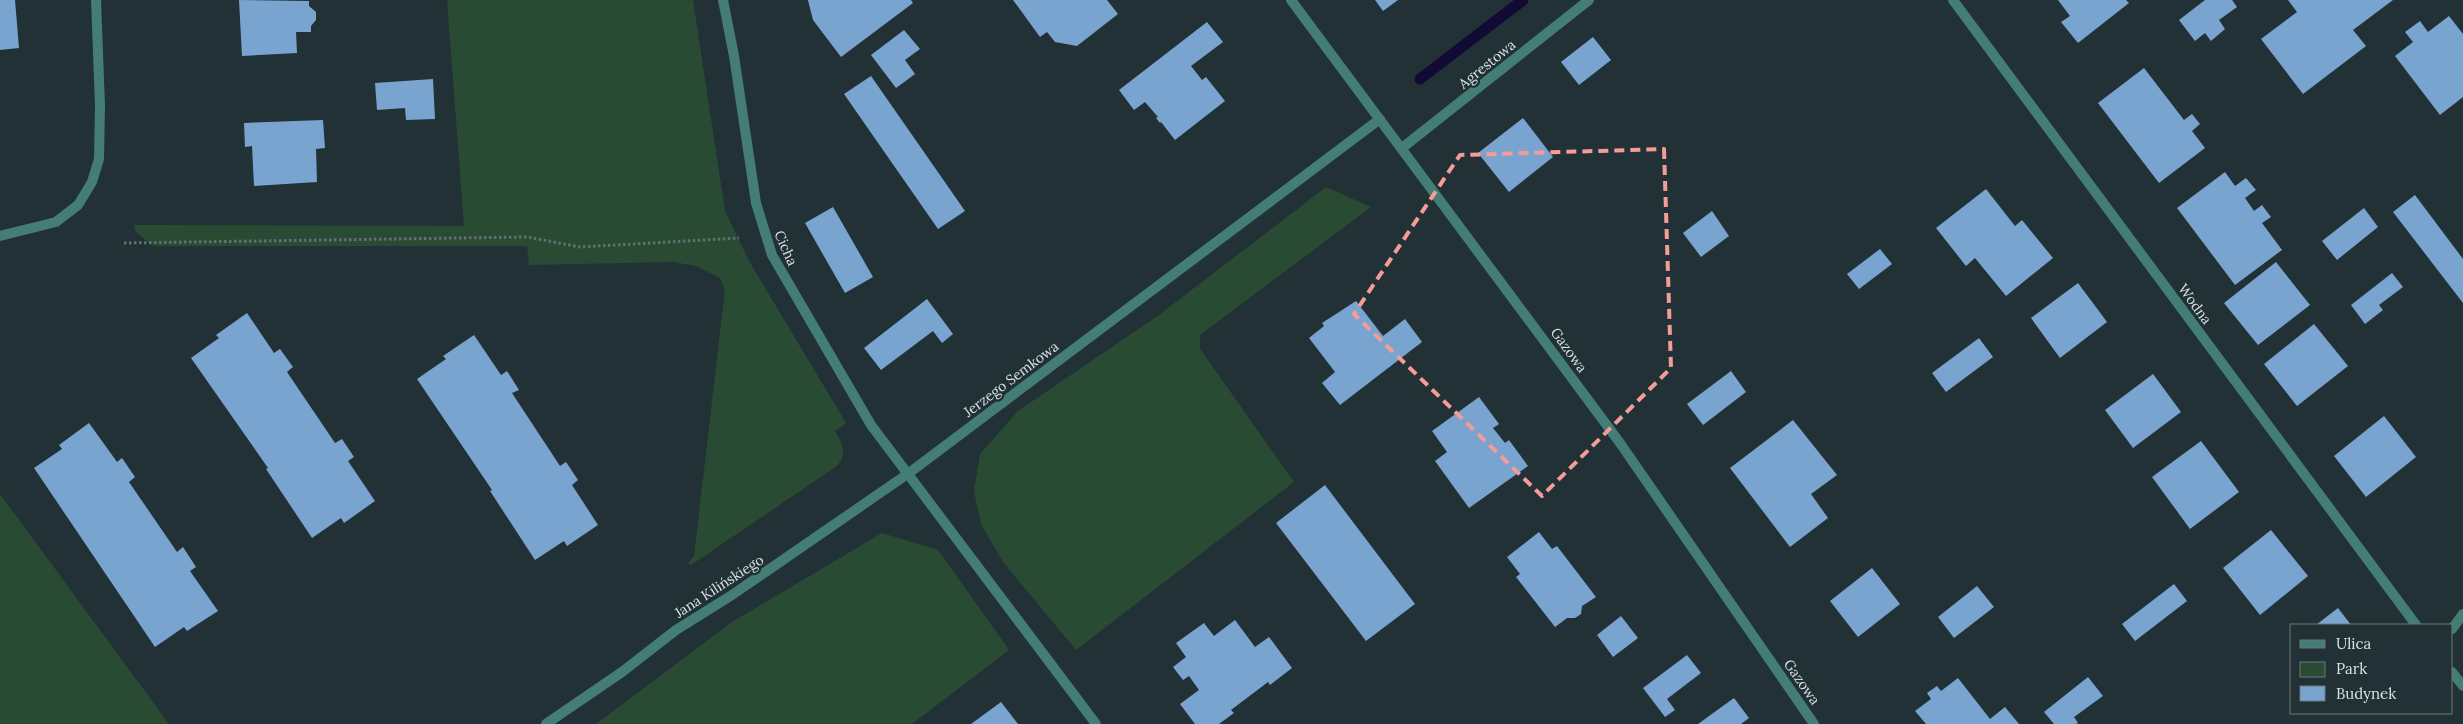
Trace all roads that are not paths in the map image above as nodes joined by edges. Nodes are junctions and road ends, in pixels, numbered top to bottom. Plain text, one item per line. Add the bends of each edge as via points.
1 (96, 0) edge
2 (723, 0) edge
3 (1291, 0) edge
4 (1589, 0) edge
5 (1953, 0) edge
6 (1380, 119) junction
7 (1402, 148) junction
8 (0, 236) edge
9 (909, 473) junction
10 (2463, 614) edge
11 (2415, 624) edge
12 (2453, 628) edge
13 (2453, 673) edge
14 (2463, 686) edge
15 (546, 724) edge
16 (1096, 724) edge
17 (1814, 724) edge

1 - 8 street via 99,159 92,182 78,205 56,222
2 - 9 street, Cicha via 756,203 772,255 871,425
3 - 6 street, Gazowa
4 - 7 street, Agrestowa
5 - 11 street, Wodna
6 - 7 street, Gazowa
6 - 9 street, Jerzego Semkowa
7 - 17 street, Gazowa via 1620,443
9 - 15 street, Jana Kilińskiego via 676,630
9 - 16 street
10 - 12 street
13 - 14 street

